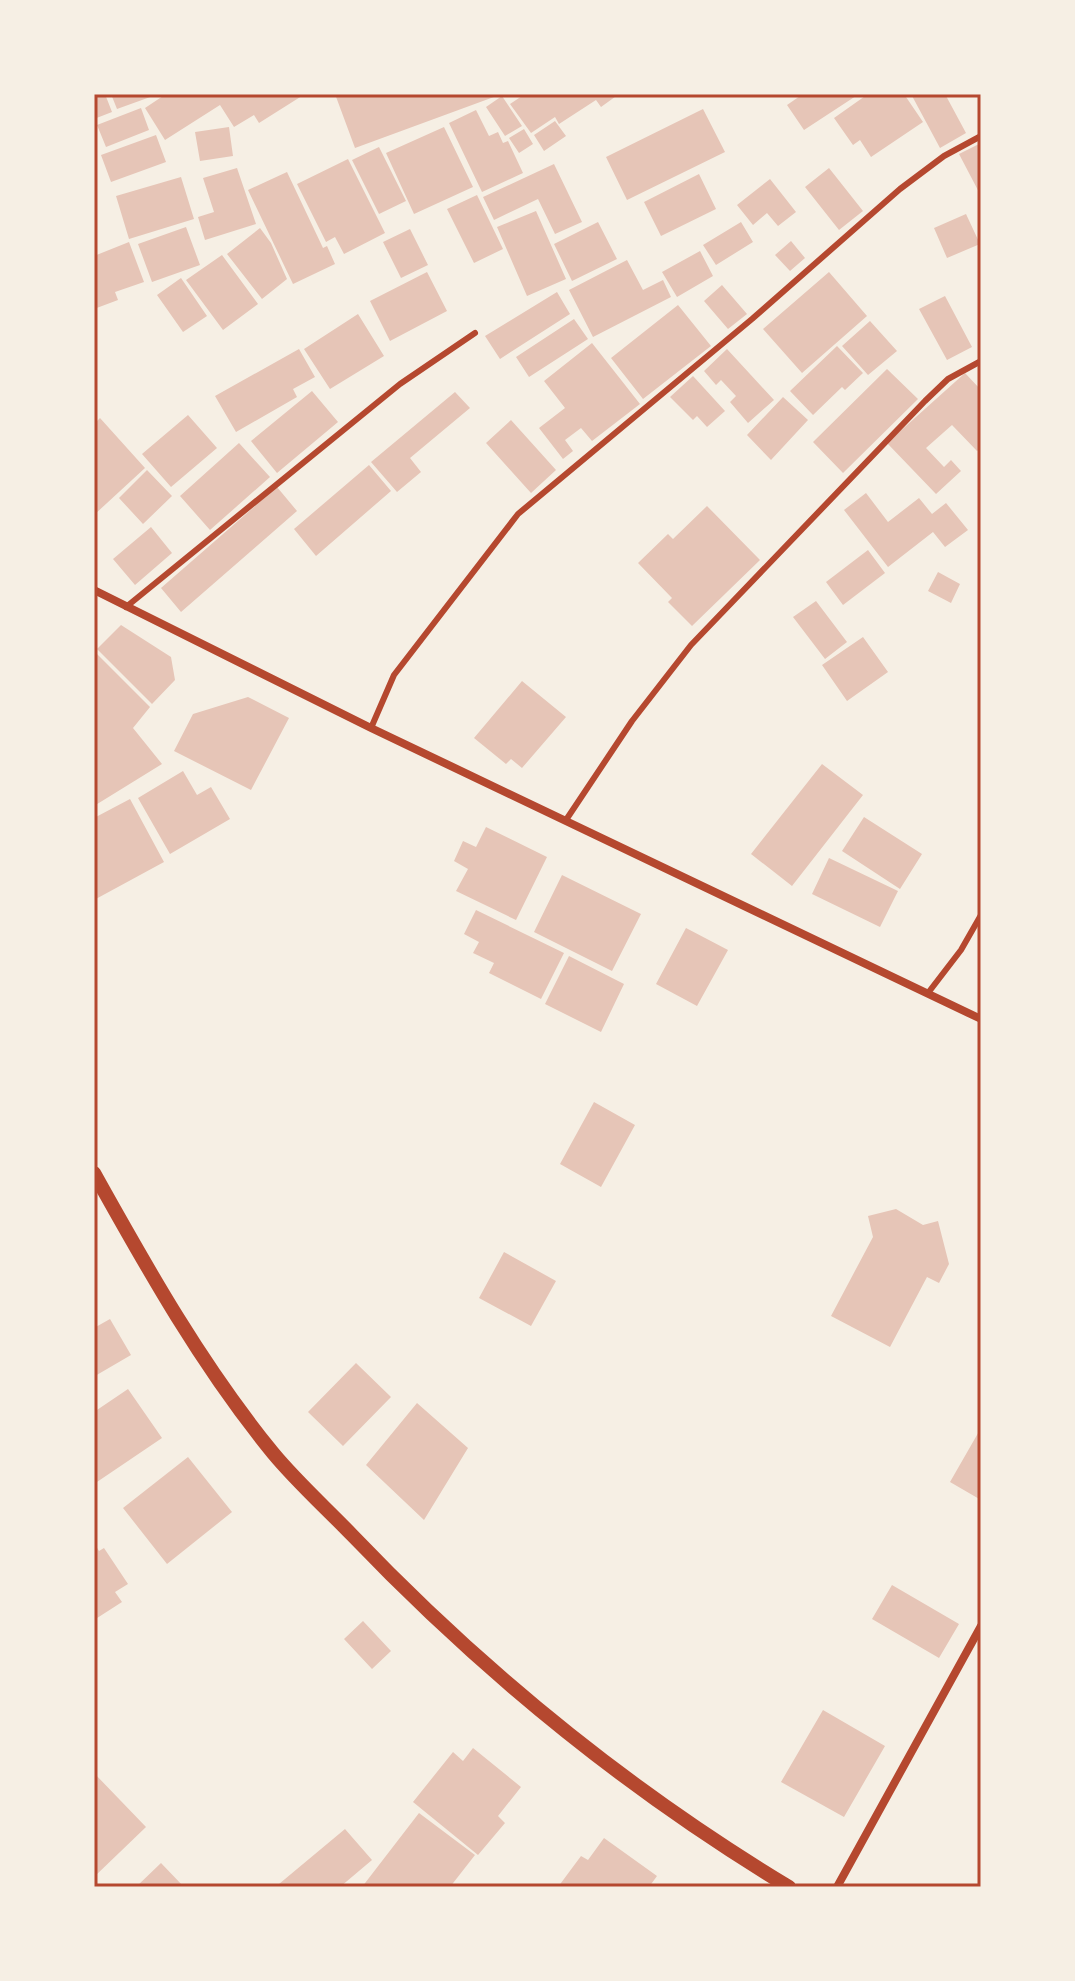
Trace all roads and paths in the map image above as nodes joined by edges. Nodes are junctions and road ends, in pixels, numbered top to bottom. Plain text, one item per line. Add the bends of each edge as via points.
1 (981, 136) edge
2 (475, 333) dead end
3 (981, 361) edge
4 (94, 590) edge
5 (126, 607) junction
6 (371, 728) junction
7 (566, 820) junction
8 (981, 915) edge
9 (928, 993) junction
10 (981, 1019) edge
11 (94, 1173) edge
12 (981, 1626) edge
13 (789, 1887) edge
14 (837, 1887) edge

1 - 6 lane via 900,189 518,514 394,675
2 - 5 lane via 400,384
3 - 7 lane via 948,379 925,401 691,645
4 - 5 street
5 - 6 street
6 - 7 street
7 - 9 street
8 - 9 lane
9 - 10 street
11 - 13 street via 173,1314 273,1453 397,1582 613,1769 700,1833
12 - 14 street

